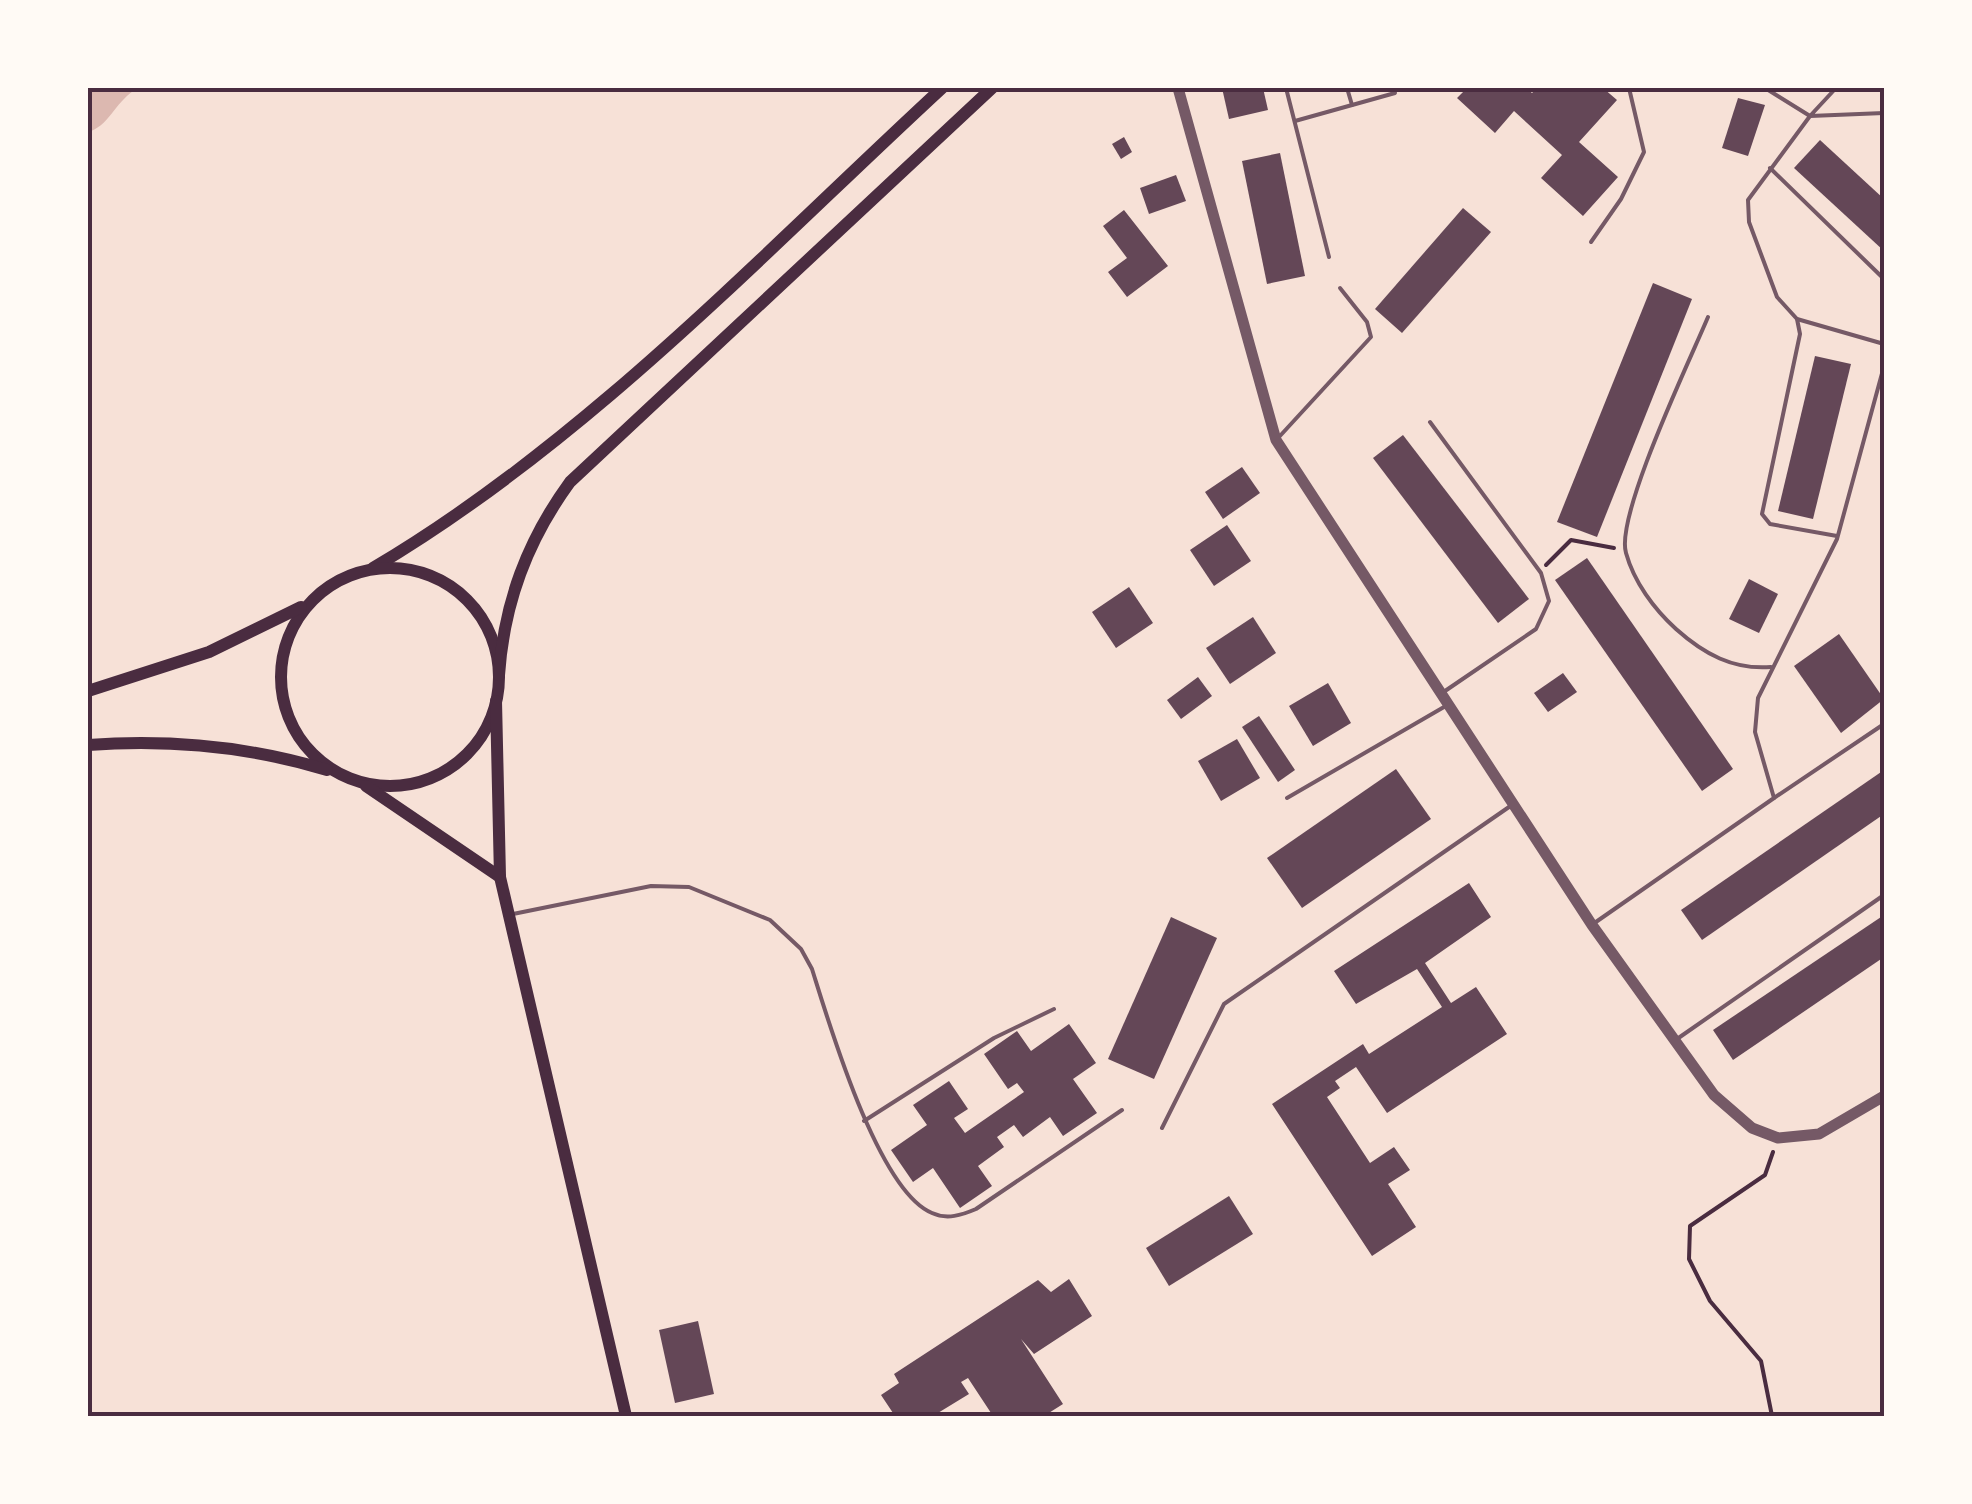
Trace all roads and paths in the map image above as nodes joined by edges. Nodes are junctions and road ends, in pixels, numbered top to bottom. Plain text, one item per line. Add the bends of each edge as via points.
1 (942, 88) edge
2 (992, 88) edge
3 (1178, 88) edge
4 (1286, 88) edge
5 (1347, 88) edge
6 (1394, 88) edge
7 (1628, 88) edge
8 (1764, 88) edge
9 (1836, 88) edge
10 (1352, 105) junction
11 (1884, 113) edge
12 (1810, 116) junction
13 (1295, 120) junction
14 (1770, 168) junction
15 (1590, 242) dead end
16 (1329, 257) dead end
17 (1884, 280) edge
18 (1340, 288) dead end
19 (1708, 317) dead end
20 (1797, 319) junction
21 (1884, 344) edge
22 (1884, 366) edge
23 (1430, 422) dead end
24 (1276, 440) junction
25 (1838, 536) junction
26 (1624, 550) junction
27 (373, 568) junction
28 (1540, 574) junction
29 (312, 601) junction
30 (1771, 667) junction
31 (499, 676) junction
32 (88, 691) edge
33 (1445, 699) junction
34 (496, 701) junction
35 (1884, 724) edge
36 (88, 744) edge
37 (341, 774) junction
38 (357, 781) junction
39 (1287, 798) dead end
40 (1774, 798) junction
41 (1513, 804) junction
42 (500, 878) junction
43 (1884, 895) edge
44 (509, 915) junction
45 (1592, 925) junction
46 (1054, 1009) dead end
47 (1677, 1039) junction
48 (1884, 1096) edge
49 (1122, 1110) dead end
50 (864, 1121) junction
51 (1162, 1128) dead end
52 (1778, 1138) junction
53 (626, 1416) edge
54 (1772, 1416) edge

1 - 27 main road via 571,430 498,489
2 - 31 main road via 570,482 530,548 508,602
3 - 24 street
4 - 13 lane
5 - 10 lane
6 - 10 lane via 1395,93
7 - 15 lane via 1644,152
8 - 12 lane
9 - 12 lane
10 - 13 lane
11 - 12 lane
12 - 14 lane
13 - 16 lane
14 - 17 lane
14 - 20 lane via 1748,200 1748,222 1777,297
18 - 24 lane via 1371,337
19 - 26 lane via 1628,514
20 - 21 lane
20 - 25 lane via 1800,334 1762,514 1770,524
22 - 25 lane
23 - 28 lane
24 - 33 street
25 - 30 lane
26 - 28 path via 1572,540
26 - 30 lane via 1646,597 1690,641 1738,668
27 - 29 main road
27 - 31 main road via 423,572 469,601 495,647
28 - 33 lane via 1549,601 1536,629
29 - 32 main road via 209,652
29 - 37 main road via 286,642 282,699 306,747
30 - 40 lane via 1758,698 1755,732
31 - 34 main road
33 - 39 lane
33 - 41 street
34 - 38 main road via 486,726 450,767 404,785
34 - 42 main road
35 - 40 lane
36 - 37 main road via 245,749
37 - 38 main road
38 - 42 main road
40 - 45 lane
41 - 45 street
41 - 51 lane via 1224,1004
42 - 44 main road
43 - 47 lane
44 - 50 lane via 670,884 770,920 812,969
44 - 53 main road
45 - 47 street
46 - 50 lane via 994,1038
47 - 52 street via 1730,1114
48 - 52 street via 1819,1134
49 - 50 lane via 976,1209 952,1216 920,1207
52 - 54 path via 1765,1175 1690,1226 1689,1258 1710,1301 1761,1361

